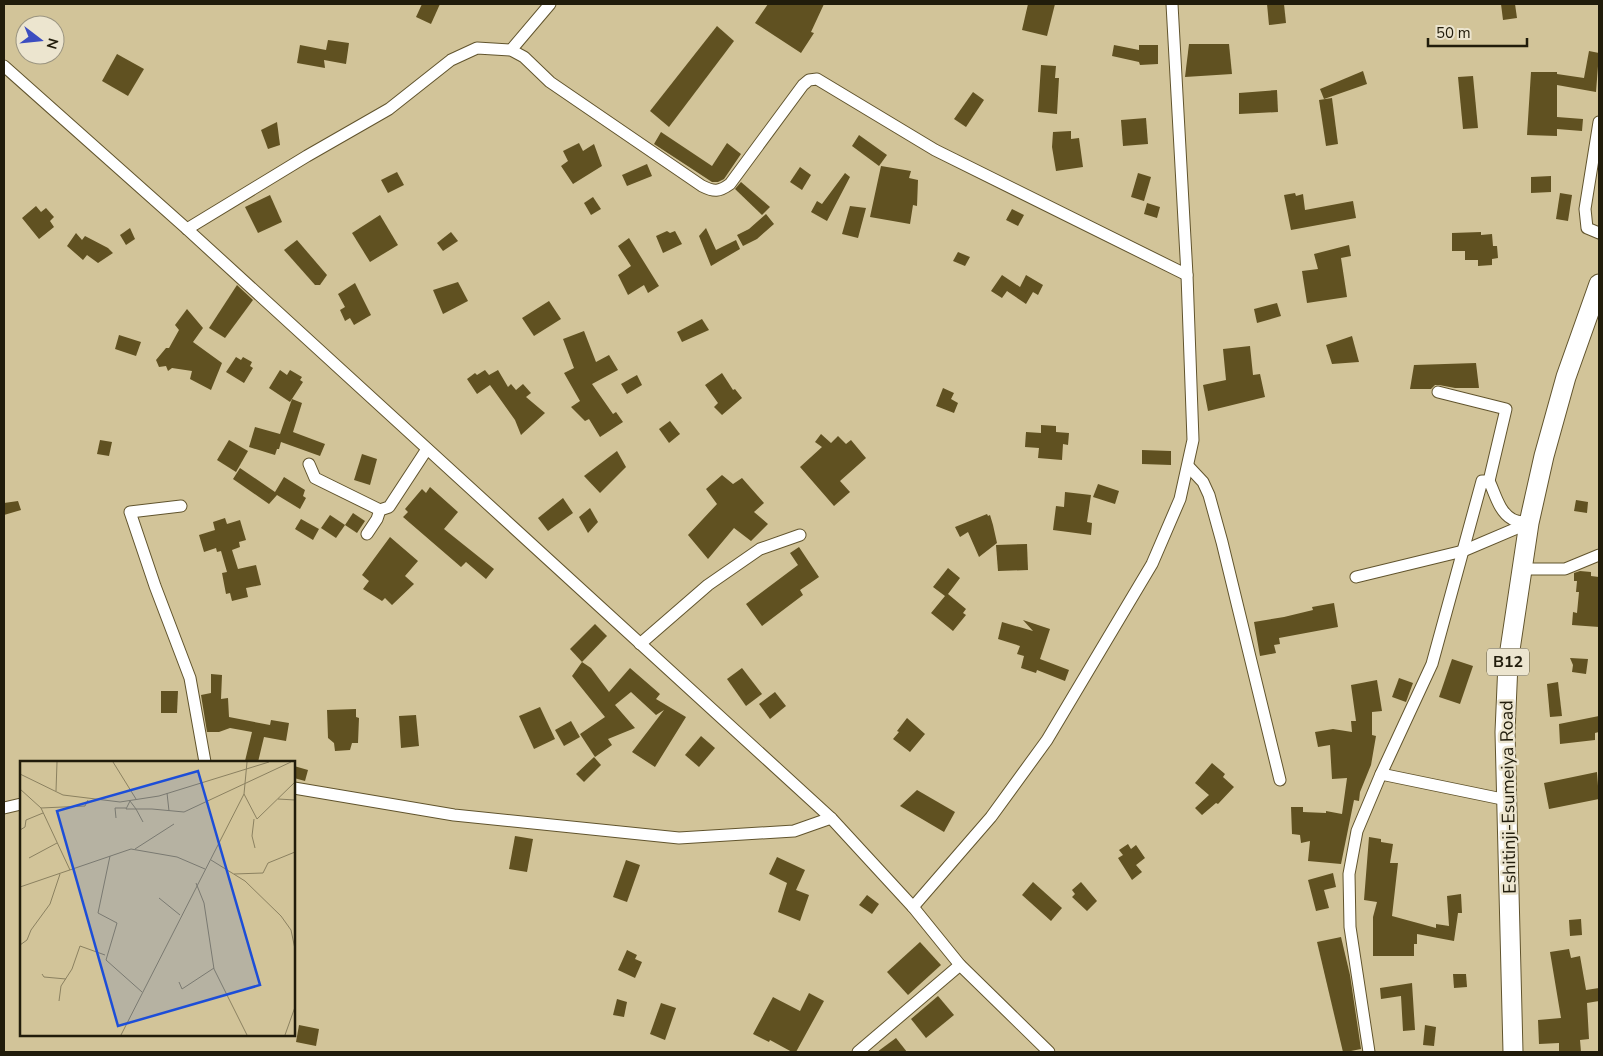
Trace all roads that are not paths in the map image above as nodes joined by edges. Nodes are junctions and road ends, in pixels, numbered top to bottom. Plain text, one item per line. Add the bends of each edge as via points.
1 (550, 4) edge
2 (1172, 4) edge
3 (511, 50) junction
4 (4, 66) edge
5 (1599, 122) edge
6 (187, 229) junction
7 (1599, 233) edge
8 (1187, 275) junction
9 (1599, 284) edge
10 (1438, 392) dead end
11 (427, 449) junction
12 (309, 464) dead end
13 (1188, 466) junction
14 (1489, 481) junction
15 (181, 506) dead end
16 (380, 510) junction
17 (1529, 523) junction
18 (367, 534) dead end
19 (800, 535) dead end
20 (1463, 551) junction
21 (1599, 555) edge
22 (1521, 569) junction
23 (1356, 576) dead end
24 (640, 644) junction
25 (205, 761) edge
26 (1381, 774) junction
27 (1280, 780) dead end
28 (295, 788) edge
29 (1507, 800) junction
30 (20, 804) edge
31 (4, 808) edge
32 (831, 818) junction
33 (913, 907) junction
34 (960, 965) junction
35 (858, 1052) edge
36 (1049, 1052) edge
37 (1369, 1052) edge
38 (1513, 1052) edge

1 - 3 street
2 - 8 street
3 - 6 street via 477,48 450,60 389,109
3 - 8 street via 524,57 550,82 713,192 721,191 730,184 803,85 809,80 817,80 934,150
4 - 6 street
5 - 7 street via 1585,209 1587,228
6 - 11 street
8 - 13 street via 1193,440
9 - 17 highway, Eshitinji-Esumeiya Road / B12 via 1566,377
10 - 14 street via 1506,409
11 - 16 street via 389,507
11 - 24 street
12 - 16 street via 315,478
13 - 27 street via 1203,482 1209,495
13 - 33 street via 1180,499 1152,564 1047,740 992,817
14 - 17 street via 1494,497 1512,519
14 - 20 street via 1482,481 1480,485
15 - 25 street via 130,512 154,586 190,678
16 - 18 street
17 - 20 street
17 - 22 highway, Eshitinji-Esumeiya Road / B12
19 - 24 street via 760,549 730,569
20 - 23 street
20 - 26 street via 1432,664
21 - 22 street via 1564,569
22 - 29 highway, Eshitinji-Esumeiya Road / B12 via 1508,663
24 - 32 street
26 - 29 street
26 - 37 street via 1357,831 1349,874 1350,927
28 - 32 street via 454,815 679,838 794,832
29 - 38 highway, Eshitinji-Esumeiya Road / B12
30 - 31 street
32 - 33 street
33 - 34 street
34 - 35 street
34 - 36 street

